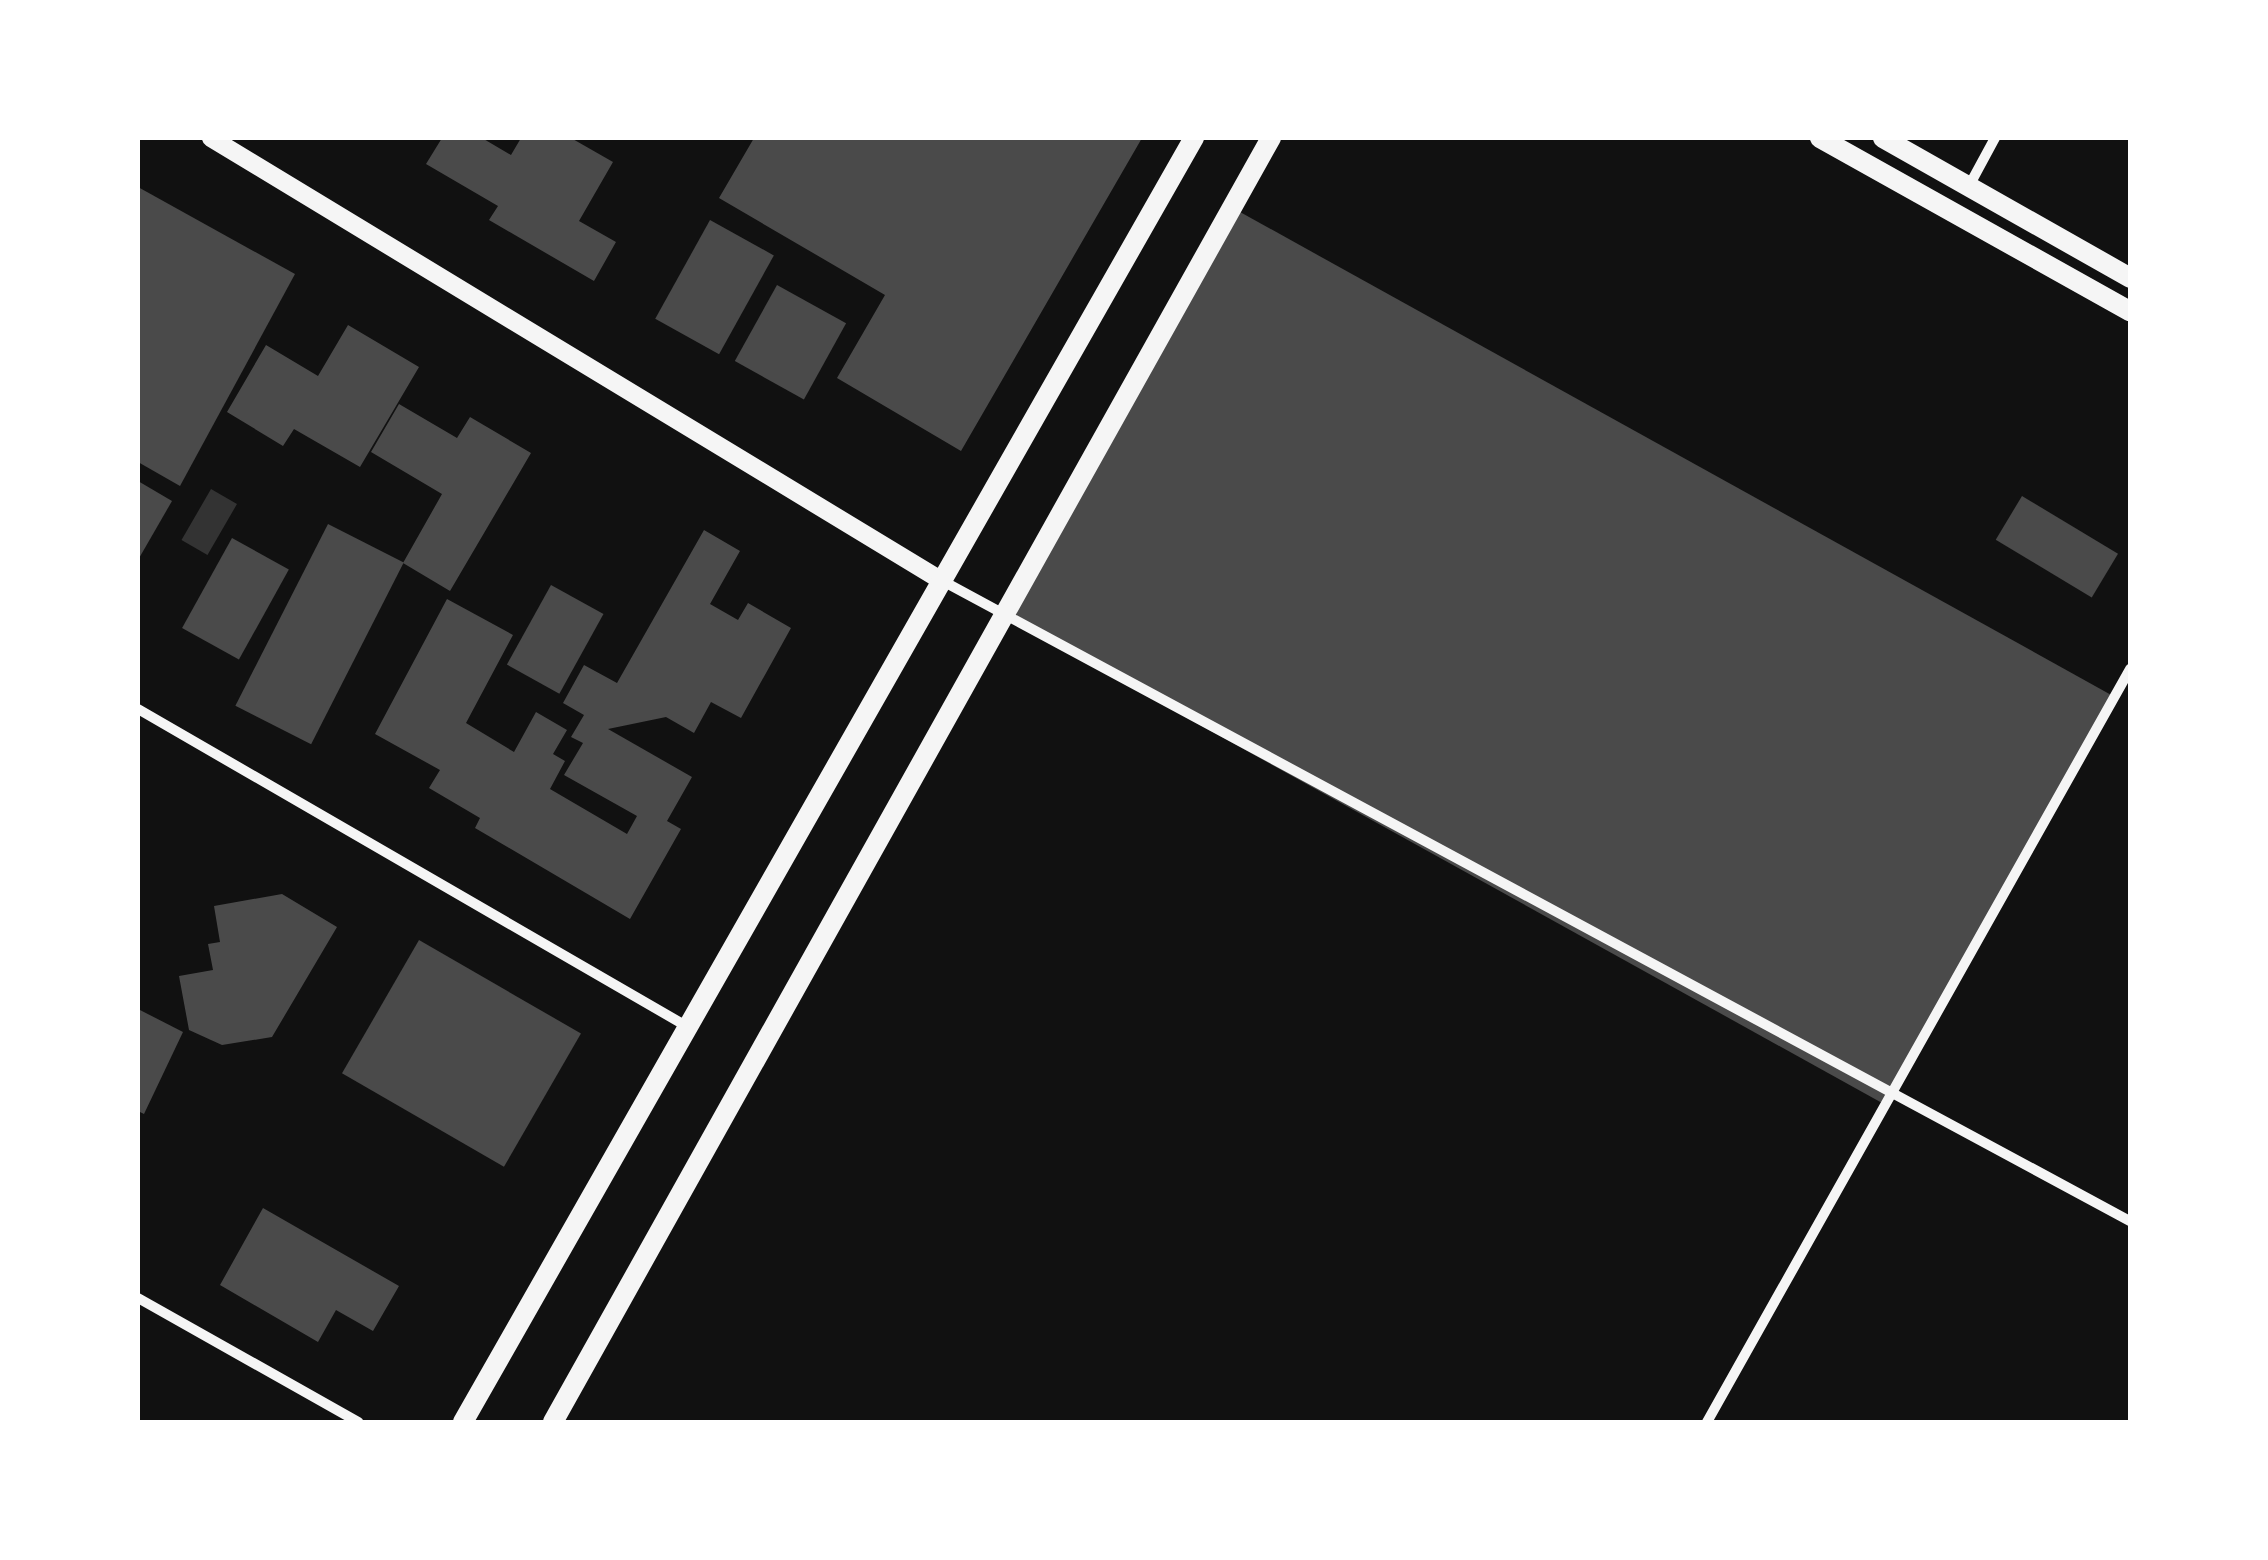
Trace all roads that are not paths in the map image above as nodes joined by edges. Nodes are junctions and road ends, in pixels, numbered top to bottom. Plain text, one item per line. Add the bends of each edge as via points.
1 (211, 138) edge
2 (1194, 138) edge
3 (1270, 138) edge
4 (1820, 138) edge
5 (1883, 138) edge
6 (1994, 138) edge
7 (1968, 186) junction
8 (2130, 278) edge
9 (2130, 310) edge
10 (940, 579) junction
11 (1002, 615) junction
12 (2130, 669) edge
13 (138, 709) edge
14 (688, 1027) junction
15 (1892, 1088) junction
16 (2130, 1221) edge
17 (138, 1298) edge
18 (358, 1422) edge
19 (464, 1422) edge
20 (553, 1422) edge
21 (1707, 1422) edge

1 - 10 street
2 - 10 main road
3 - 11 main road
4 - 9 main road
5 - 7 main road
6 - 7 street
7 - 8 main road
10 - 11 street
10 - 14 main road
11 - 15 street
11 - 20 main road
12 - 15 street
13 - 14 street
14 - 19 main road
15 - 16 street
15 - 21 street
17 - 18 street

